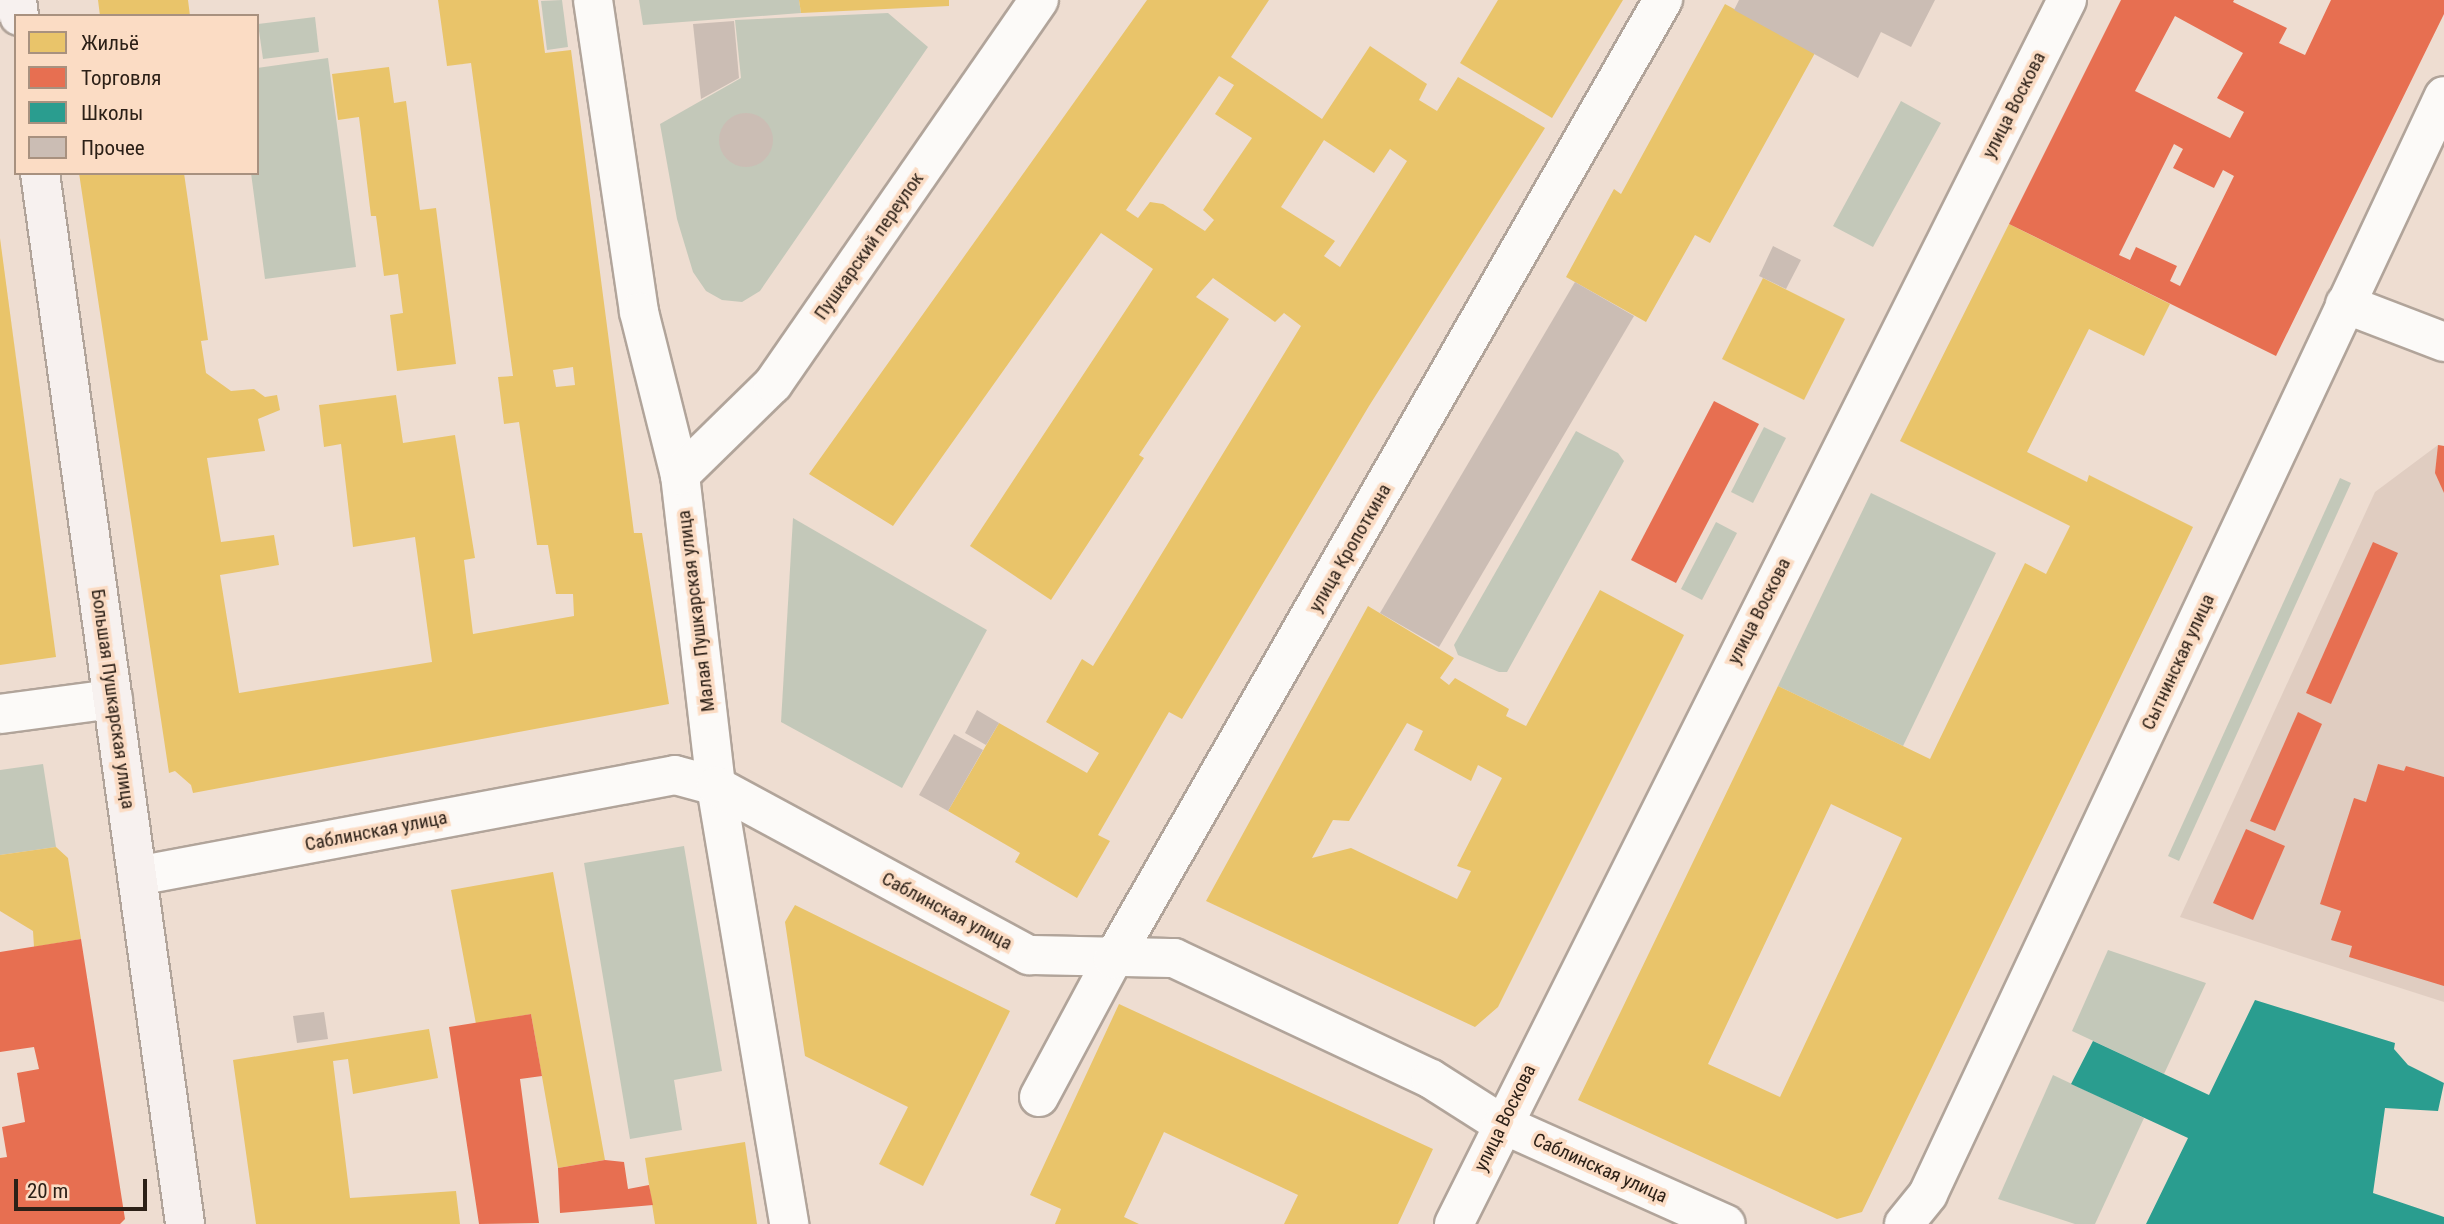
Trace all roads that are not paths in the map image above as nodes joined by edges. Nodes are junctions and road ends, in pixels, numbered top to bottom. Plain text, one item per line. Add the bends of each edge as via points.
1 (593, 0) edge
2 (1039, 0) edge
3 (1663, 0) edge
4 (2067, 0) edge
5 (2444, 96) edge
6 (40, 175) edge
7 (2345, 304) junction
8 (2444, 342) edge
9 (680, 475) junction
10 (113, 699) junction
11 (0, 714) edge
12 (716, 786) junction
13 (137, 876) junction
14 (1113, 959) junction
15 (1039, 1097) dead end
16 (1502, 1124) junction
17 (185, 1224) edge
18 (789, 1224) edge
19 (1454, 1224) edge
20 (1726, 1224) edge
21 (1905, 1224) edge

1 - 9 street, Малая Пушкарская улица via 639,312
2 - 9 street, Пушкарский переулок via 773,384
3 - 14 street, улица Кропоткина
4 - 16 street, улица Воскова
5 - 7 street, Сытнинская улица
6 - 10 main road, Большая Пушкарская улица
7 - 8 street
7 - 21 street, Сытнинская улица via 1928,1194
9 - 12 street, Малая Пушкарская улица
10 - 11 street
10 - 13 main road, Большая Пушкарская улица
12 - 13 street, Саблинская улица via 676,775
12 - 14 street, Саблинская улица via 1029,955
12 - 18 street, Малая Пушкарская улица
13 - 17 main road, Большая Пушкарская улица
14 - 15 street, улица Кропоткина
14 - 16 street, Саблинская улица via 1174,958 1431,1079
16 - 19 street, улица Воскова
16 - 20 street, Саблинская улица

